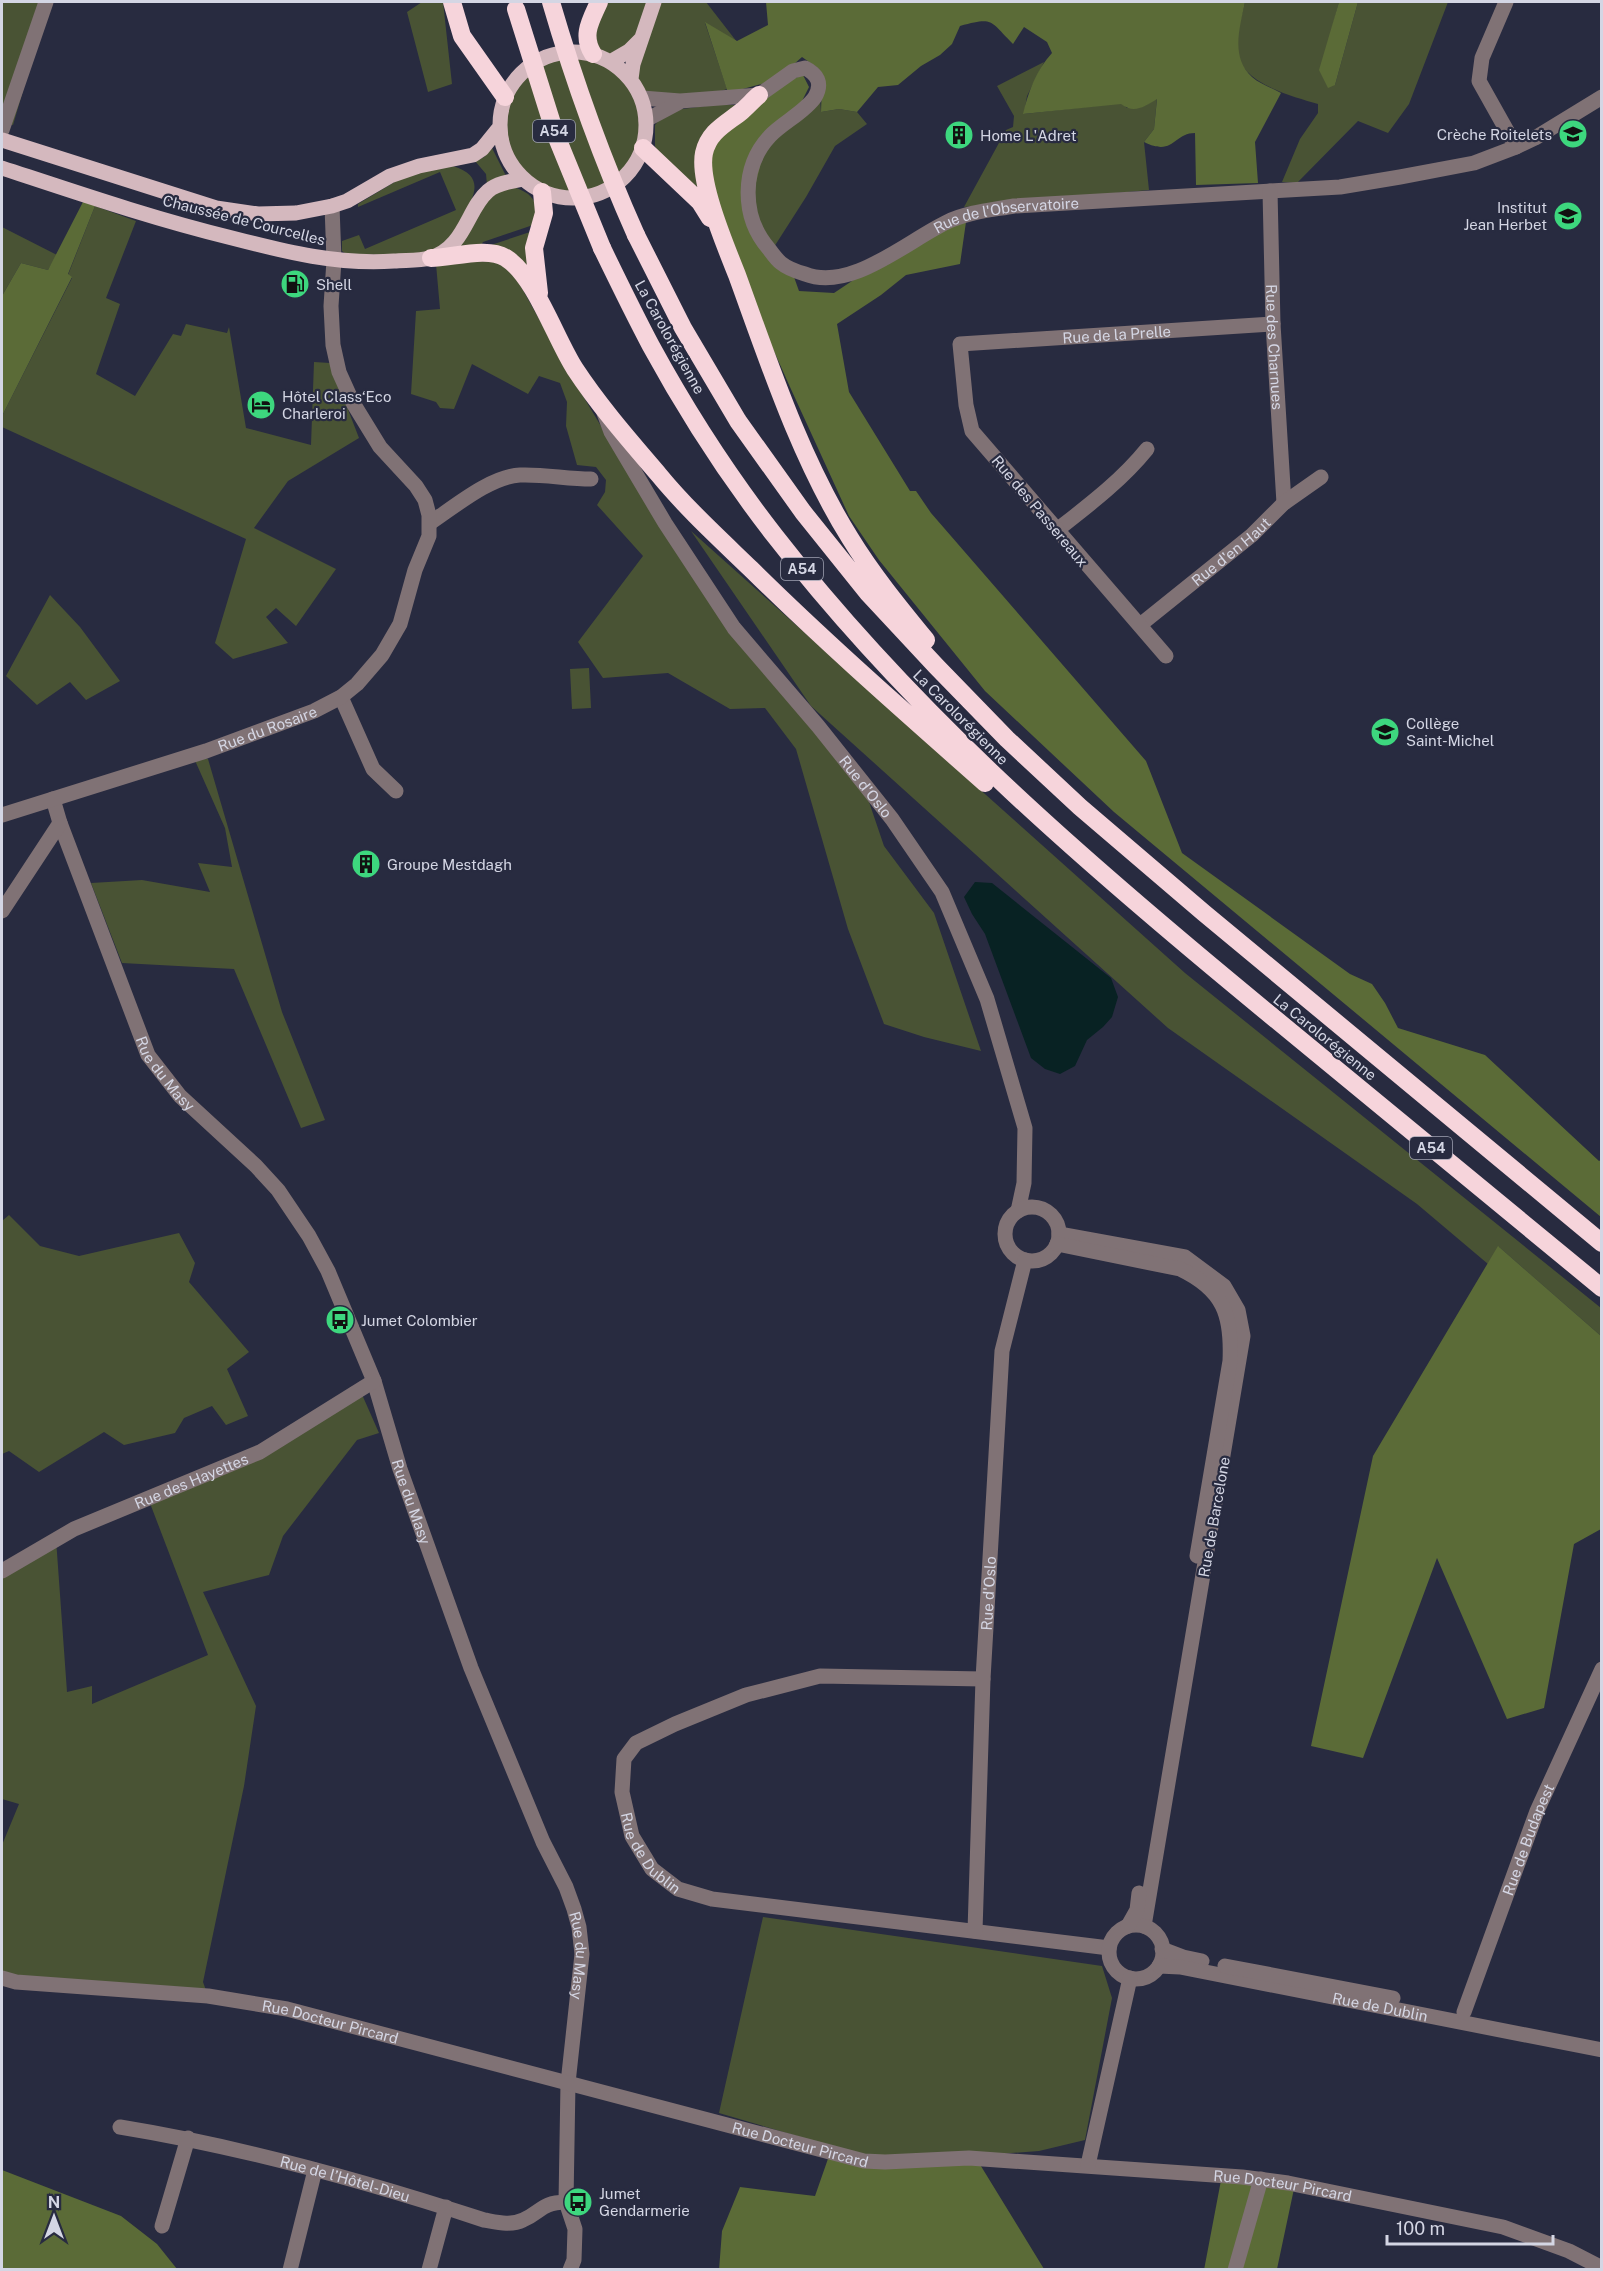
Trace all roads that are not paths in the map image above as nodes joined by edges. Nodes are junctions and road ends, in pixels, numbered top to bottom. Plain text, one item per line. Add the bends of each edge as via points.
1 (46, 2) edge
2 (452, 2) edge
3 (551, 2) edge
4 (599, 2) edge
5 (654, 2) edge
6 (1506, 2) edge
7 (515, 5) edge
8 (642, 38) junction
9 (593, 54) junction
10 (610, 62) junction
11 (631, 79) junction
12 (759, 95) junction
13 (505, 97) junction
14 (1602, 97) edge
15 (642, 98) junction
16 (680, 101) junction
17 (646, 120) junction
18 (499, 128) junction
19 (2, 130) edge
20 (2, 140) edge
21 (1516, 147) junction
22 (643, 148) junction
23 (2, 168) edge
24 (523, 179) junction
25 (1270, 191) junction
26 (543, 192) junction
27 (332, 206) junction
28 (723, 237) junction
29 (431, 258) junction
30 (334, 260) junction
31 (540, 303) junction
32 (1273, 324) junction
33 (960, 344) joint
34 (602, 408) junction
35 (1147, 449) dead end
36 (1322, 477) dead end
37 (591, 479) dead end
38 (1284, 502) junction
39 (430, 523) junction
40 (1057, 530) junction
41 (1140, 625) junction
42 (1167, 656) dead end
43 (936, 666) junction
44 (341, 697) junction
45 (396, 791) dead end
46 (53, 799) junction
47 (2, 815) edge
48 (60, 823) junction
49 (1065, 841) junction
50 (2, 911) edge
51 (1018, 1211) junction
52 (1058, 1239) junction
53 (1602, 1243) edge
54 (1025, 1260) junction
55 (1602, 1288) edge
56 (375, 1381) junction
57 (2, 1571) edge
58 (1602, 1669) edge
59 (983, 1679) junction
60 (1128, 1926) junction
61 (1144, 1926) junction
62 (975, 1931) junction
63 (1109, 1948) junction
64 (1162, 1949) junction
65 (1159, 1966) junction
66 (2, 1978) edge
67 (1130, 1978) junction
68 (1464, 2012) junction
69 (1602, 2042) edge
70 (1602, 2050) edge
71 (568, 2082) junction
72 (120, 2127) dead end
73 (188, 2138) junction
74 (1088, 2165) junction
75 (315, 2170) junction
76 (1261, 2179) junction
77 (566, 2202) junction
78 (446, 2207) junction
79 (162, 2226) dead end
80 (1602, 2268) edge
81 (290, 2270) edge
82 (429, 2270) edge
83 (570, 2270) edge
84 (1235, 2270) edge

1 - 19 street
2 - 13 highway via 462,36
3 - 43 highway, La Carolorégienne / A54, bridge via 608,171 683,328 738,421 803,512 868,593
4 - 9 highway via 586,41
5 - 8 main road
6 - 21 street via 1482,58 1479,81
7 - 49 highway, La Carolorégienne / A54, bridge via 555,133 602,248 651,347 708,440 774,534 845,621 917,699
8 - 10 main road
8 - 11 main road
9 - 10 main road
9 - 13 main road via 565,52 532,64
10 - 11 main road
11 - 15 main road
12 - 16 street
12 - 25 street, Rue de l'Observatoire via 793,71 805,68 816,74 819,82 815,97 769,136 753,161 747,192 761,241 780,263 807,275 831,278 853,274 949,220 978,212 1014,206
12 - 28 highway via 718,127 704,153 705,183
13 - 18 main road
14 - 21 street, Rue de l'Observatoire
15 - 16 street
15 - 17 main road
16 - 17 street
17 - 22 main road
18 - 24 main road via 503,149
18 - 27 main road, Chaussée de Courcelles via 482,150 473,155 390,176
20 - 27 main road, Chaussée de Courcelles via 216,208 258,214 296,213
21 - 25 street, Rue de l'Observatoire via 1474,163 1400,177 1340,187
22 - 26 main road via 626,174 602,192 568,198
22 - 28 highway via 700,202
23 - 30 main road, Chaussée de Courcelles via 168,222 289,253
24 - 26 main road
24 - 29 main road via 489,190 451,245
25 - 32 street, Rue des Charnues
26 - 31 highway via 544,213 534,248
27 - 30 street
28 - 43 highway via 779,390 827,498 889,594 928,642
29 - 30 main road, Chaussée de Courcelles
29 - 31 highway via 482,253 506,257
30 - 39 street via 331,306 339,372 380,447 425,500
31 - 34 highway via 564,350
32 - 33 street, Rue de la Prelle
32 - 38 street, Rue des Charnues
33 - 40 street, Rue des Passereaux via 972,431
34 - 49 highway via 661,478 771,589 1032,825
34 - 51 street, Rue d'Oslo via 611,432 664,523 734,628 892,819 942,892 987,999 1025,1128 1024,1183
35 - 40 street via 1130,471
36 - 38 street, Rue d'en Haut
37 - 39 street via 518,475 492,482
38 - 41 street, Rue d'en Haut via 1252,535
39 - 44 street, Rue du Rosaire via 429,537 400,624 371,668
40 - 41 street, Rue des Passereaux
41 - 42 street, Rue des Passereaux
43 - 53 highway, La Carolorégienne / A54 via 1080,807
44 - 45 street via 373,769
44 - 46 street, Rue du Rosaire via 289,722 217,748
46 - 47 street, Rue du Rosaire
46 - 48 street, Rue du Masy
48 - 50 street
48 - 56 street, Rue du Masy via 148,1055 180,1096 256,1166 289,1205 327,1271
49 - 55 highway, La Carolorégienne / A54 via 1163,927
51 - 52 street via 1045,1211 1057,1225
51 - 54 street via 1005,1233 1010,1250
52 - 54 street via 1044,1258
52 - 60 street, Rue de Barcelone via 1180,1269 1199,1278 1227,1315 1231,1336 1230,1361 1137,1910
52 - 61 street, Rue de Barcelone via 1185,1257 1224,1286 1238,1310 1243,1336
54 - 59 street, Rue d'Oslo via 1002,1351
56 - 57 street, Rue des Hayettes via 260,1452 74,1529
56 - 71 street, Rue du Masy via 400,1469 471,1668 543,1842 566,1887 579,1928 582,1964
58 - 68 street, Rue de Budapest via 1537,1811
59 - 62 street, Rue d'Oslo
59 - 62 street, Rue de Dublin via 820,1676 746,1695 636,1743 624,1760 622,1792 632,1836 652,1869 678,1889 712,1899
60 - 61 street
60 - 63 street via 1115,1935
61 - 64 street via 1156,1935
62 - 63 street, Rue de Dublin
63 - 67 street via 1111,1964 1122,1976
64 - 65 street
64 - 68 street, Rue de Dublin via 1183,1957
65 - 67 street via 1146,1977
65 - 70 street, Rue de Dublin
66 - 71 street, Rue Docteur Pircard via 208,1996 287,2009
67 - 74 street
68 - 69 street, Rue de Dublin
71 - 74 street, Rue Docteur Pircard via 864,2161 969,2158
71 - 77 street, Rue du Masy
72 - 73 street, Rue de l’Hôtel-Dieu
73 - 75 street, Rue de l’Hôtel-Dieu
73 - 79 street
74 - 76 street, Rue Docteur Pircard
75 - 78 street, Rue de l’Hôtel-Dieu
75 - 81 street
76 - 80 street, Rue Docteur Pircard via 1503,2227 1569,2251
76 - 84 street
77 - 78 street, Rue de l’Hôtel-Dieu via 549,2203 521,2221 505,2223
77 - 83 street, Rue du Masy via 575,2229
78 - 82 street

